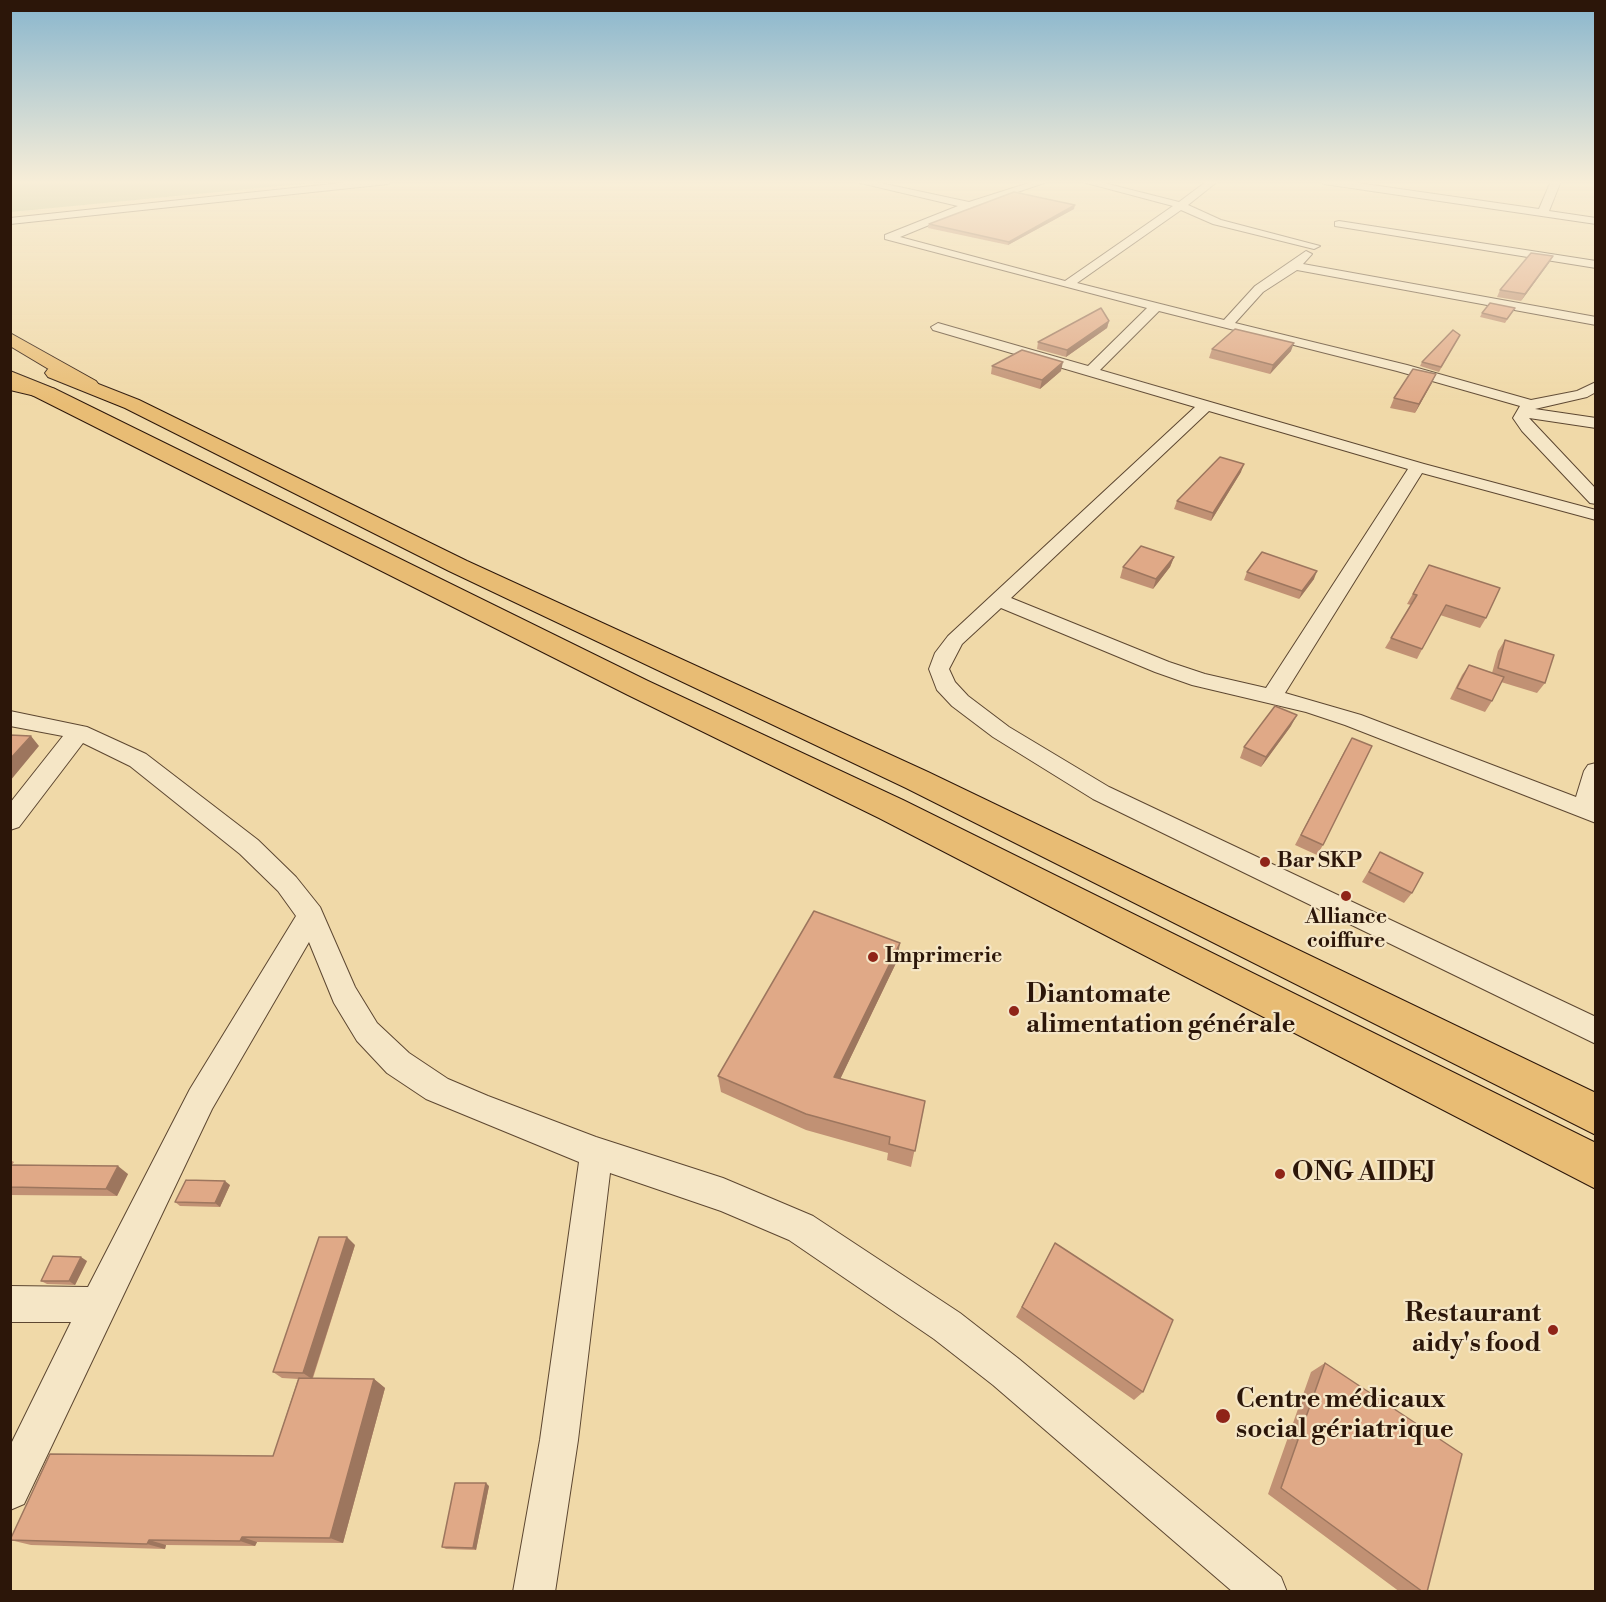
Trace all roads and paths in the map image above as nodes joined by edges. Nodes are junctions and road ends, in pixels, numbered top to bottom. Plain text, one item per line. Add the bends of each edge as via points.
1 (961, 256) edge
2 (1108, 256) edge
3 (1306, 256) edge
4 (1524, 256) edge
5 (1596, 265) edge
6 (1295, 266) junction
7 (1068, 284) junction
8 (1157, 306) junction
9 (1596, 321) edge
10 (1227, 324) junction
11 (938, 327) dead end
12 (10, 338) edge
13 (10, 357) edge
14 (1092, 370) junction
15 (10, 378) edge
16 (10, 384) edge
17 (89, 385) junction
18 (1596, 386) edge
19 (48, 393) junction
20 (1207, 404) junction
21 (1527, 408) junction
22 (1596, 423) edge
23 (1418, 466) junction
24 (1596, 499) edge
25 (1596, 515) edge
26 (998, 600) junction
27 (1271, 698) junction
28 (10, 718) edge
29 (79, 732) junction
30 (1596, 771) edge
31 (1590, 812) edge
32 (10, 821) edge
33 (311, 915) junction
34 (1596, 1031) edge
35 (1596, 1115) edge
36 (596, 1154) junction
37 (1596, 1167) edge
38 (10, 1304) edge
39 (98, 1305) junction
40 (10, 1490) edge
41 (534, 1592) edge
42 (1266, 1592) edge

1 - 7 street
2 - 7 street
3 - 6 street
4 - 5 street
6 - 9 street
6 - 10 street via 1259,290
7 - 8 street
8 - 10 street
8 - 14 street
10 - 21 street via 1381,362
11 - 14 street
12 - 17 main road
13 - 17 main road
14 - 20 street
15 - 19 main road
16 - 19 main road
17 - 35 main road via 458,566 917,780
18 - 21 street via 1582,394
19 - 37 main road via 427,584 891,809
20 - 23 street
20 - 26 street
21 - 22 street
21 - 24 street via 1521,418 1527,428
23 - 25 street
23 - 27 street
26 - 27 street via 1162,667
26 - 34 street via 955,640 939,669 945,685 960,701 1001,732 1101,794
27 - 31 street via 1353,720
28 - 29 street
29 - 32 street
29 - 33 street via 138,760 249,847 287,884
30 - 31 street
33 - 36 street via 344,994 367,1032 398,1063 437,1089
33 - 39 street via 201,1099
36 - 41 street via 562,1418
36 - 42 street via 723,1195 801,1228 947,1326 1006,1372
38 - 39 street
39 - 40 street

